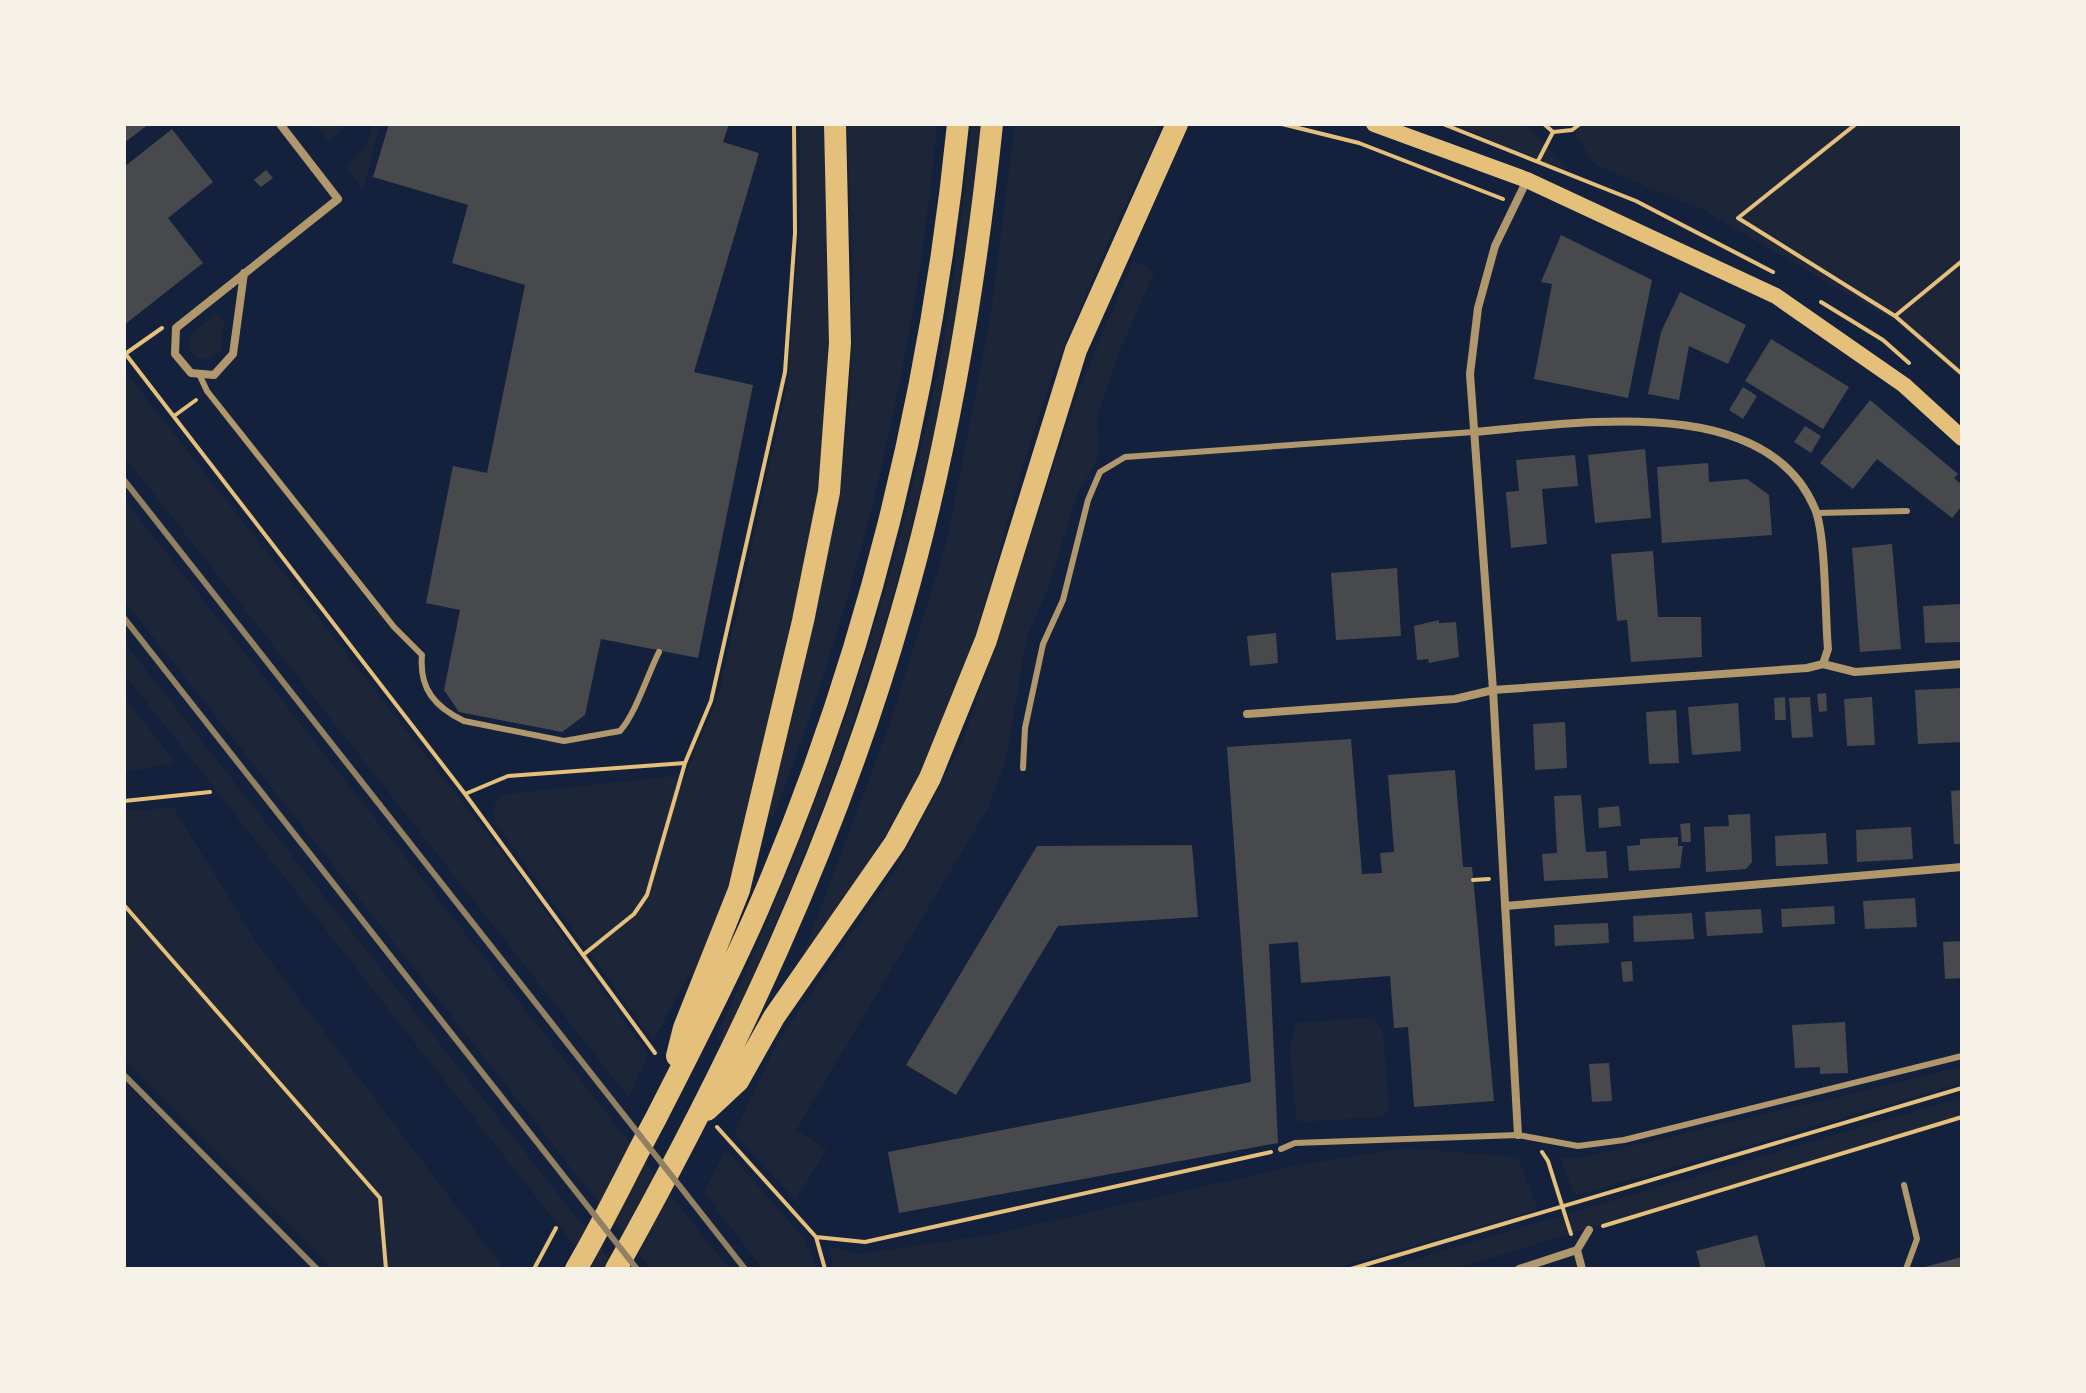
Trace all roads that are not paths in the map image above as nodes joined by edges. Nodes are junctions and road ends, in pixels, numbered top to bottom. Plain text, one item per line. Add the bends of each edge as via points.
1 (280, 124) edge
2 (835, 124) edge
3 (958, 124) edge
4 (992, 124) edge
5 (1374, 124) edge
6 (1175, 125) edge
7 (1527, 180) junction
8 (244, 273) junction
9 (200, 376) junction
10 (1474, 432) junction
11 (1962, 438) edge
12 (1907, 511) dead end
13 (1817, 513) junction
14 (659, 652) dead end
15 (1823, 664) junction
16 (1962, 664) edge
17 (1493, 690) junction
18 (1247, 714) dead end
19 (1023, 768) dead end
20 (1962, 867) edge
21 (1505, 906) junction
22 (696, 1020) junction
23 (1962, 1056) edge
24 (735, 1066) junction
25 (1518, 1135) junction
26 (1281, 1149) road end
27 (1904, 1185) dead end
28 (1589, 1230) road end
29 (1577, 1250) junction
30 (576, 1269) edge
31 (616, 1269) edge
32 (1519, 1269) edge
33 (1582, 1269) edge
34 (1906, 1269) edge

1 - 8 street via 338,199
2 - 22 highway via 840,343 829,492 739,890
3 - 22 highway via 926,354 876,573 793,823 753,920
4 - 24 highway via 958,368 902,610 867,721
5 - 7 main road
6 - 24 highway via 1076,350 986,640 936,766 895,843
7 - 10 street via 1495,246 1478,308 1470,374
7 - 11 main road via 1776,296 1904,385
8 - 9 street via 231,359 220,372
8 - 9 street via 176,328 177,360
9 - 14 lane via 394,627 422,655 422,681 450,714 564,741 620,731 632,718
10 - 13 street via 1636,419 1688,424 1738,440 1773,459 1803,488
10 - 17 street
10 - 19 lane via 1125,457 1100,472 1063,600 1043,644 1025,728
12 - 13 lane
13 - 15 street via 1828,649
15 - 16 street via 1855,672
15 - 17 street
17 - 18 street via 1455,699
17 - 21 street
20 - 21 street
21 - 25 street
22 - 30 highway via 667,1096
23 - 25 lane via 1624,1140 1578,1146
24 - 31 highway
25 - 26 lane via 1295,1143
27 - 34 lane via 1917,1239
28 - 29 street
29 - 32 street
29 - 33 street

